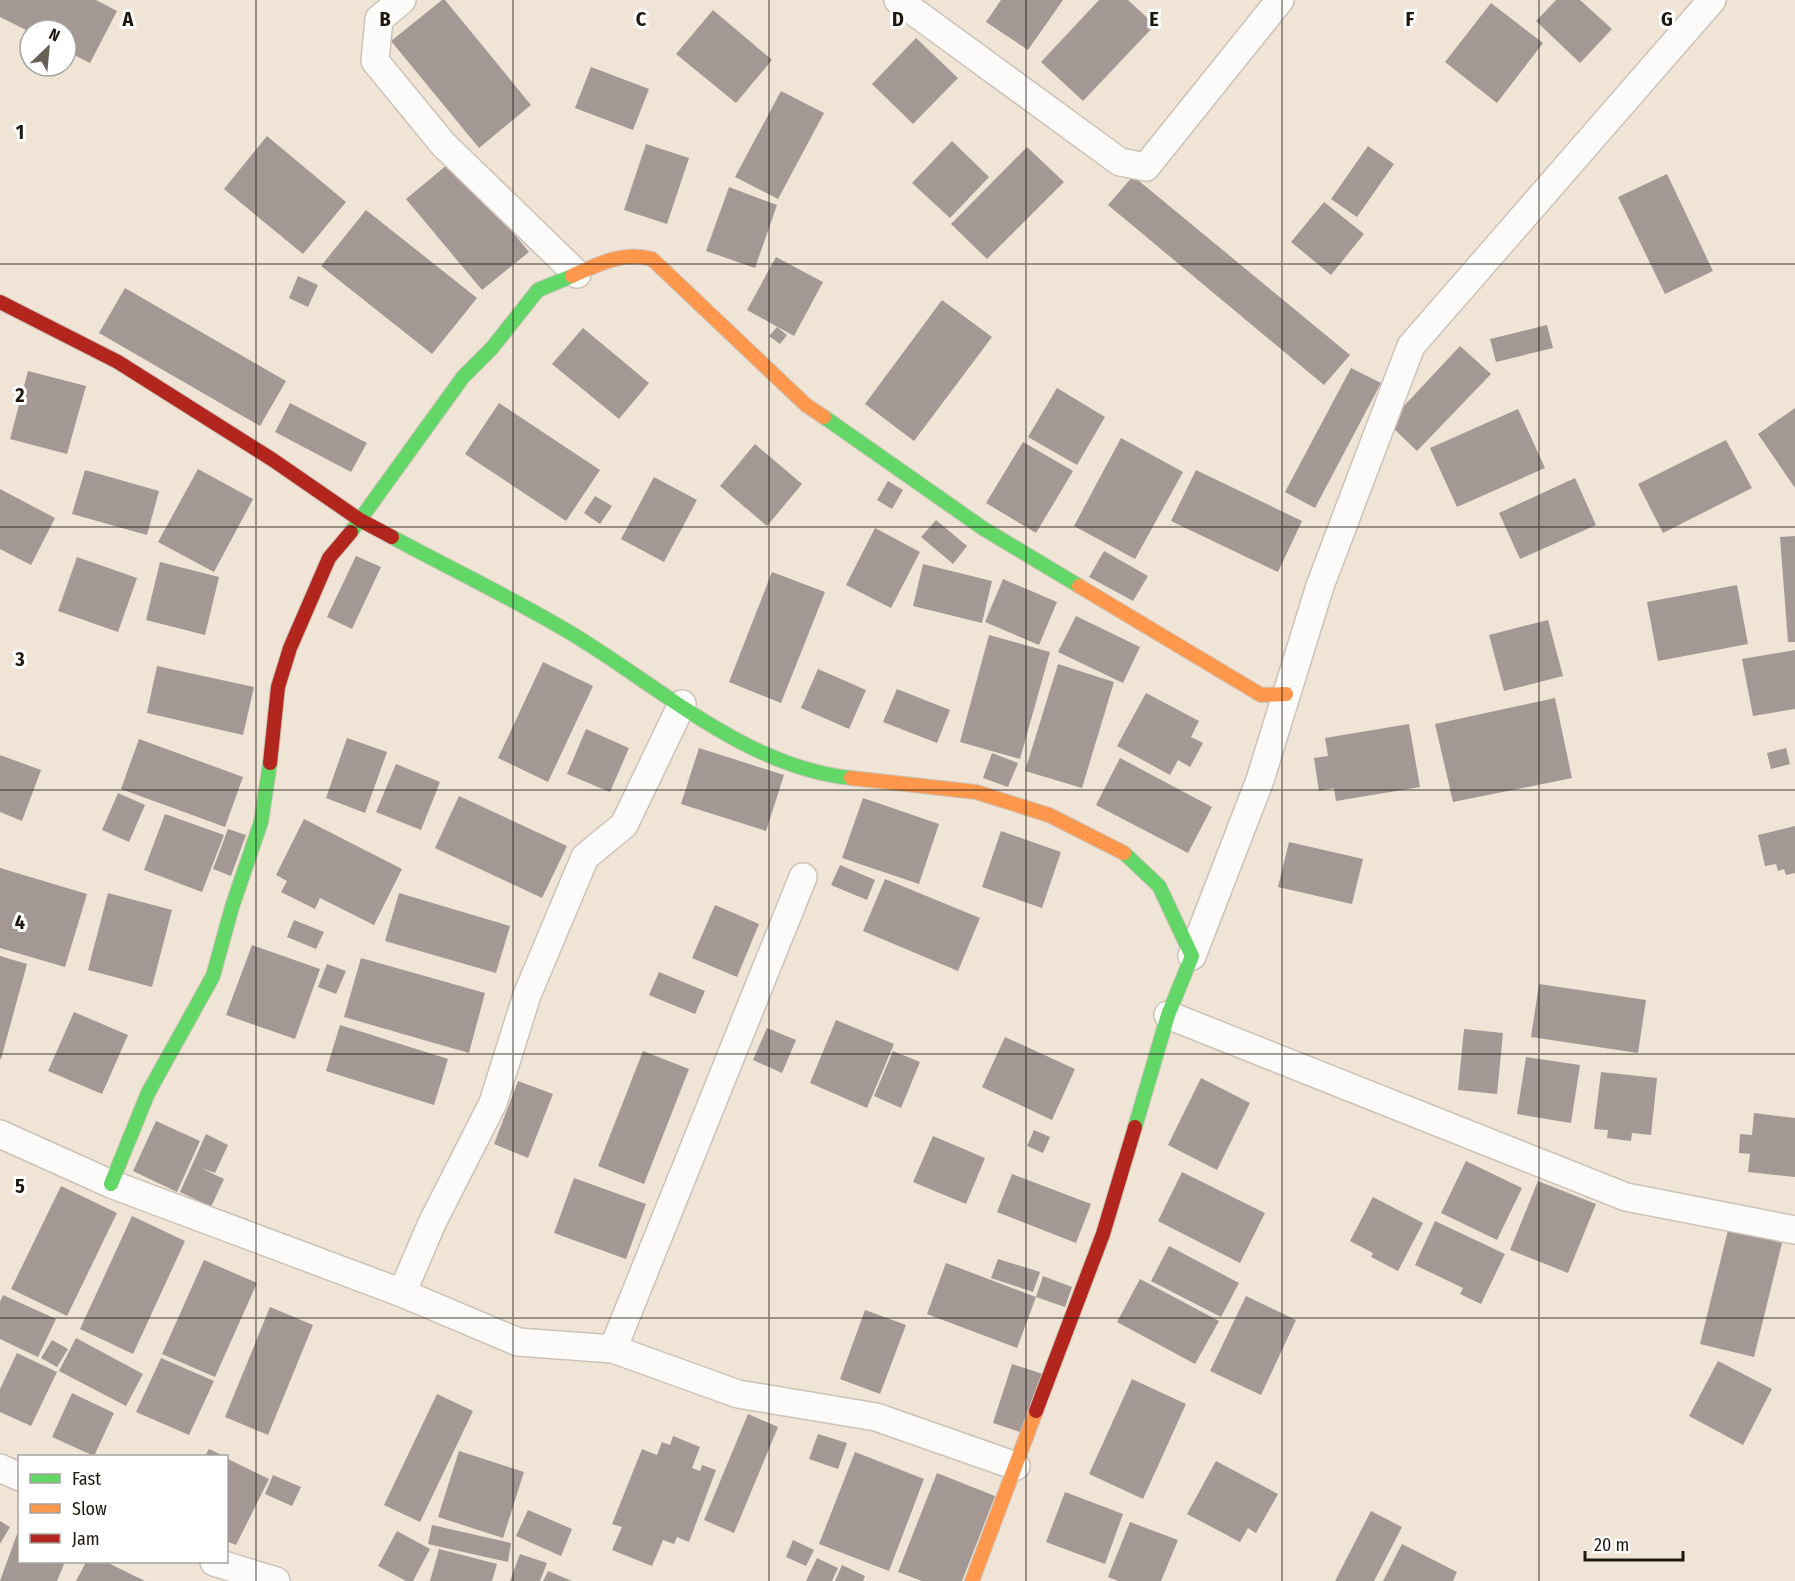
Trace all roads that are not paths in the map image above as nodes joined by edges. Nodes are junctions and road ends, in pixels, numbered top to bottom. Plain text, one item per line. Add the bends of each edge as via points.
1 (402, 0) edge
2 (898, 0) edge
3 (1280, 0) edge
4 (1712, 0) edge
5 (577, 274) junction
6 (0, 302) edge
7 (360, 520) junction
8 (1286, 694) junction
9 (682, 704) junction
10 (803, 877) dead end
11 (1192, 956) junction
12 (1168, 1015) junction
13 (0, 1134) edge
14 (111, 1184) junction
15 (1795, 1230) edge
16 (402, 1293) junction
17 (613, 1349) junction
18 (1016, 1466) junction
19 (0, 1468) edge
20 (18, 1476) edge
21 (217, 1563) edge
22 (276, 1581) edge
23 (972, 1581) edge

1 - 5 street via 379,18 375,61 443,144
2 - 3 street via 1120,162 1146,167
4 - 8 street via 1411,346 1320,586
5 - 7 street via 538,290 456,386
5 - 8 street via 616,257 637,255 652,259 806,405 984,529 1261,695
6 - 7 street via 118,362
7 - 9 street via 569,632
7 - 14 street via 329,558 290,648 278,687 261,822 213,976 148,1093
8 - 11 street via 1260,780
9 - 11 street via 773,757 839,777 976,792 1049,814 1121,851 1159,886
9 - 16 street via 624,825 585,856 527,995 493,1103 432,1223
10 - 17 street
11 - 12 street
12 - 15 street via 1626,1197
12 - 18 street via 1103,1234
13 - 14 street
14 - 16 street
16 - 17 street via 518,1342
17 - 18 street via 738,1394 876,1417
18 - 23 street
19 - 20 street
21 - 22 street

